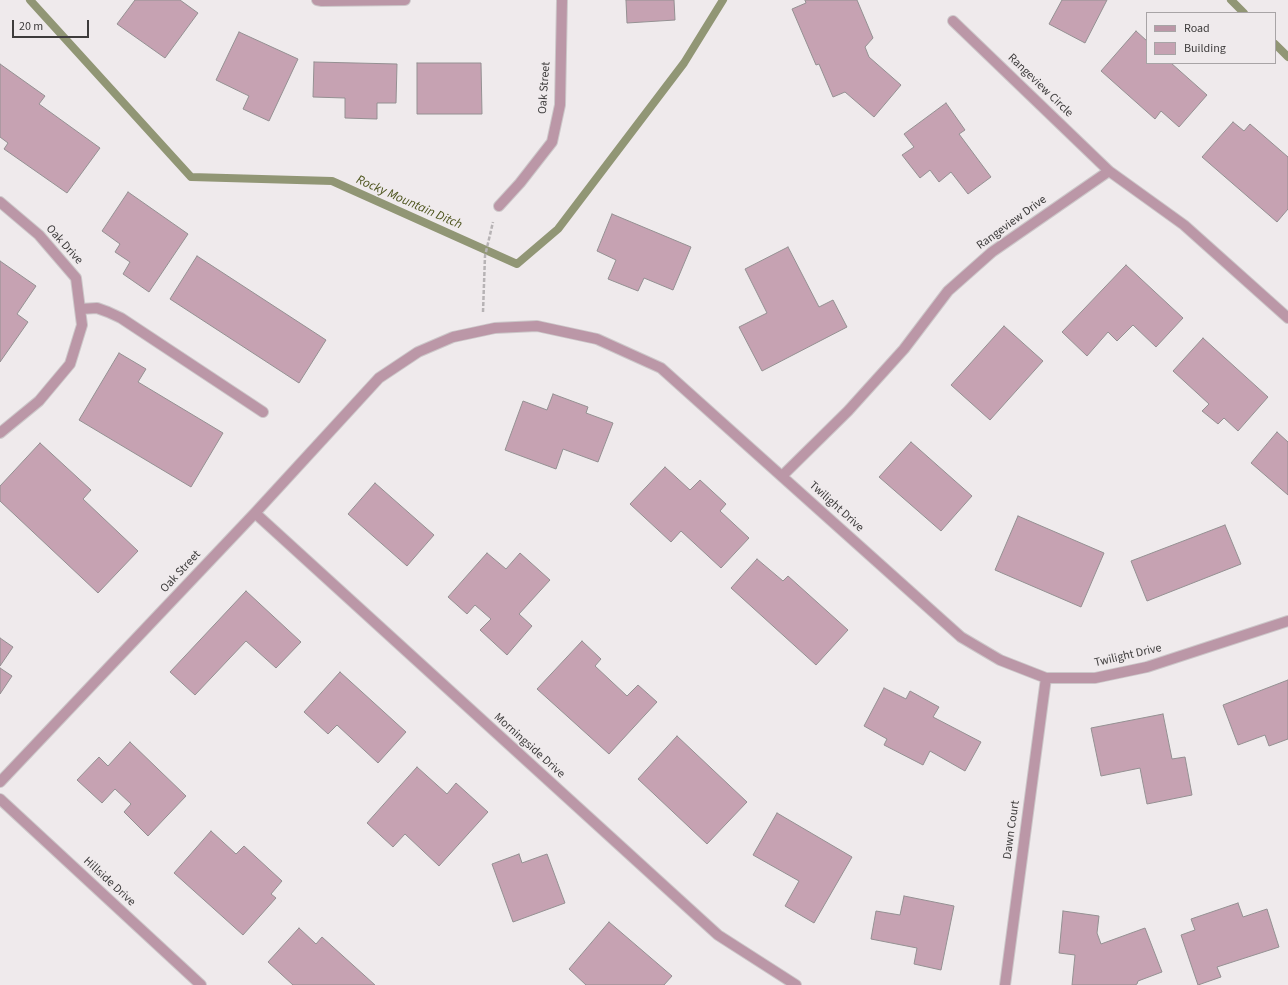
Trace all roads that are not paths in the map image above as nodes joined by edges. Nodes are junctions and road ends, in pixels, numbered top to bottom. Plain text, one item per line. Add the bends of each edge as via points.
1 (317, 0) edge
2 (405, 0) edge
3 (562, 0) edge
4 (952, 21) dead end
5 (1109, 171) junction
6 (0, 202) edge
7 (499, 206) dead end
8 (80, 309) junction
9 (1288, 318) edge
10 (379, 378) joint
11 (263, 412) dead end
12 (0, 433) edge
13 (782, 476) junction
14 (255, 513) junction
15 (1288, 621) edge
16 (1046, 678) junction
17 (0, 782) edge
18 (0, 799) edge
19 (201, 985) edge
20 (796, 985) edge
21 (1004, 985) edge

1 - 2 street
3 - 7 street, Oak Street via 560,105 552,142
4 - 5 street, Rangeview Circle
5 - 9 street via 1184,225
5 - 13 street, Rangeview Drive via 992,252 948,291 904,349 848,412
6 - 8 street, Oak Drive via 39,236 76,278
8 - 11 street via 96,308 120,318
8 - 12 street, Oak Drive via 82,325 70,364 39,401
10 - 13 street, Twilight Drive via 418,352 453,337 495,328 537,326 597,339 661,368
10 - 14 street, Oak Street
13 - 16 street, Twilight Drive via 961,637 1000,660
14 - 17 street, Oak Street
14 - 20 street, Morningside Drive via 718,935
15 - 16 street, Twilight Drive via 1147,667 1095,678
16 - 21 street, Dawn Court
18 - 19 street, Hillside Drive

